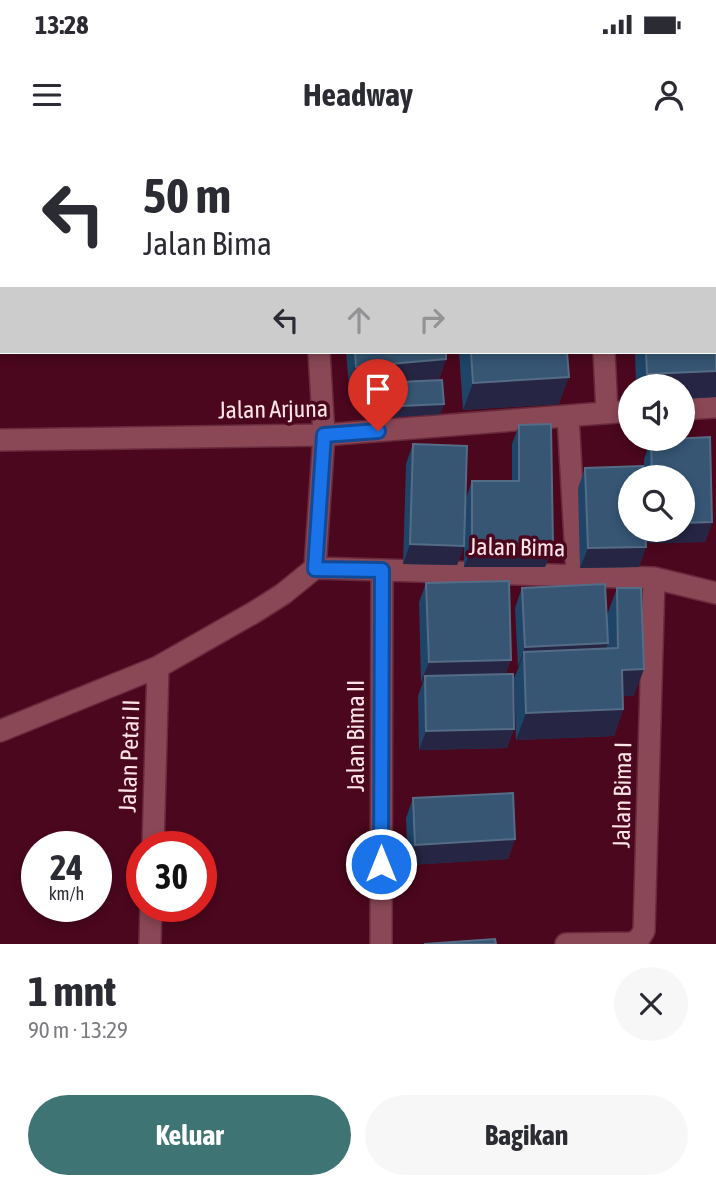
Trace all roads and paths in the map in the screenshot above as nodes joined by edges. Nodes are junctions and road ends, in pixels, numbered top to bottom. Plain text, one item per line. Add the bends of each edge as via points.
1 (319, 354) edge
2 (604, 354) edge
3 (716, 408) edge
4 (695, 409) edge
5 (607, 412) junction
6 (618, 412) edge
7 (568, 415) junction
8 (324, 435) junction
9 (0, 440) edge
10 (315, 569) junction
11 (382, 570) junction
12 (578, 575) junction
13 (654, 578) junction
14 (716, 593) edge
15 (158, 667) junction
16 (0, 731) edge
17 (153, 831) edge
18 (151, 922) edge
19 (150, 944) edge
20 (381, 944) edge
21 (566, 944) edge

1 - 8 street
2 - 5 street
3 - 4 street
5 - 6 street, Jalan Arjuna
5 - 7 street, Jalan Arjuna
7 - 8 street, Jalan Arjuna
7 - 12 street
8 - 9 street, Jalan Arjuna
8 - 10 street
10 - 11 street, Jalan Bima
10 - 15 street via 253,613
11 - 12 street, Jalan Bima
11 - 20 street, Jalan Bima II
12 - 13 street, Jalan Bima
13 - 14 street, Jalan Bima
13 - 21 street, Jalan Bima I via 644,930 632,943
15 - 16 street
15 - 17 street, Jalan Petai II
18 - 19 street

